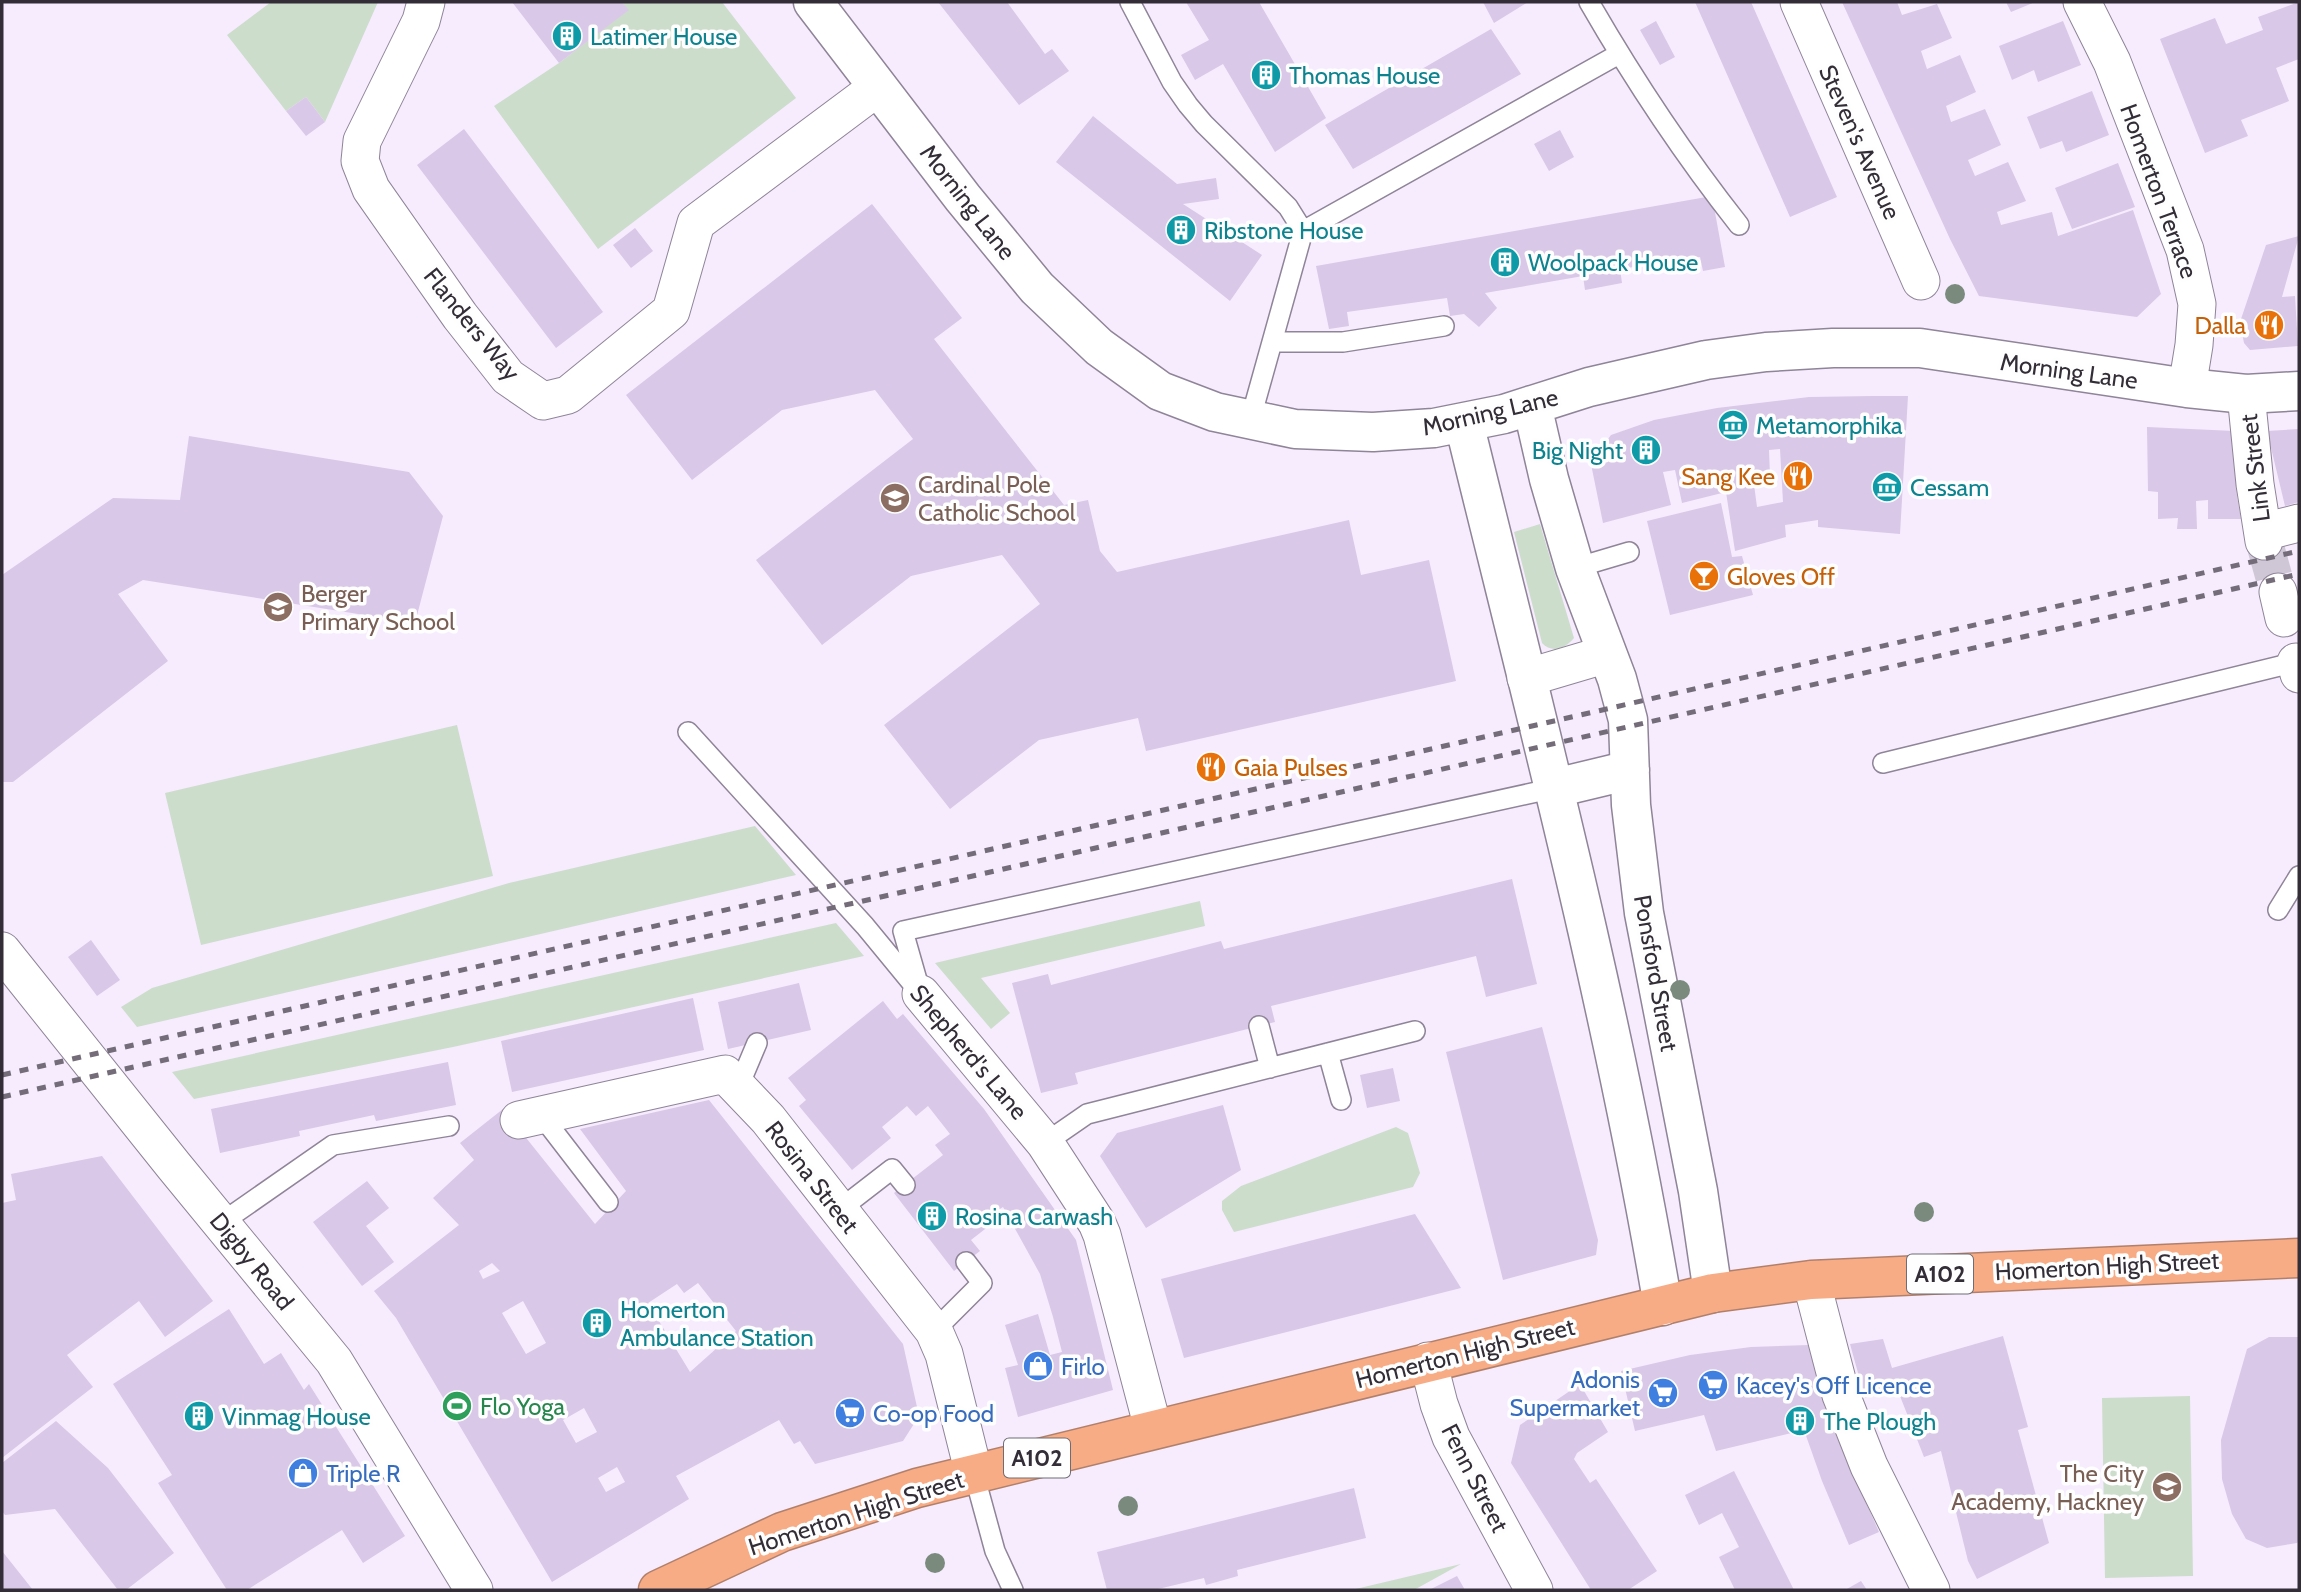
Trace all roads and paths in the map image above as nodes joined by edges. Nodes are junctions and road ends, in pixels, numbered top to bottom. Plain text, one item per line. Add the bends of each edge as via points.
1 (426, 2) edge
2 (813, 2) edge
3 (1130, 2) edge
4 (1590, 2) edge
5 (1799, 2) edge
6 (2082, 2) edge
7 (1619, 54) junction
8 (878, 87) junction
9 (1739, 225) dead end
10 (1303, 230) junction
11 (1921, 281) dead end
12 (1444, 326) dead end
13 (1272, 342) junction
14 (2186, 388) junction
15 (2299, 391) edge
16 (2246, 394) junction
17 (1532, 405) junction
18 (1250, 421) junction
19 (1464, 423) junction
20 (2299, 523) edge
21 (1629, 552) dead end
22 (1574, 568) junction
23 (1607, 654) junction
24 (2298, 668) edge
25 (1526, 678) junction
26 (688, 732) dead end
27 (1883, 763) dead end
28 (1630, 770) junction
29 (1555, 788) junction
30 (2299, 876) edge
31 (2278, 910) dead end
32 (2, 950) edge
33 (921, 994) junction
34 (1259, 1026) dead end
35 (1415, 1031) dead end
36 (757, 1043) dead end
37 (1328, 1053) junction
38 (1270, 1068) junction
39 (738, 1088) junction
40 (1341, 1100) dead end
41 (530, 1118) joint
42 (449, 1126) dead end
43 (1045, 1143) junction
44 (905, 1185) dead end
45 (608, 1202) dead end
46 (839, 1210) junction
47 (221, 1223) junction
48 (2299, 1258) edge
49 (966, 1262) dead end
50 (1811, 1280) junction
51 (1713, 1293) junction
52 (1662, 1306) junction
53 (934, 1331) junction
54 (1428, 1362) junction
55 (1153, 1428) junction
56 (974, 1474) junction
57 (474, 1590) edge
58 (658, 1590) edge
59 (1013, 1590) edge
60 (1534, 1590) edge
61 (1931, 1590) edge

1 - 8 street, Flanders Way via 362,141 360,161 371,189 460,316 508,377 543,401 568,395 671,311 696,223
2 - 8 main road, Morning Lane
3 - 10 lane via 1188,105 1288,207
4 - 7 lane
5 - 11 street, Steven's Avenue
6 - 14 street, Homerton Terrace via 2112,62 2185,250 2197,304
7 - 9 lane
7 - 10 lane
8 - 18 main road, Morning Lane via 1037,288 1099,347 1160,391
10 - 13 lane
12 - 13 lane via 1343,342
13 - 18 lane
14 - 16 main road, Morning Lane
14 - 17 main road, Morning Lane via 1920,348 1833,348 1706,360
15 - 16 main road, Morning Lane
16 - 20 street, Link Street via 2264,536
17 - 19 main road, Morning Lane
17 - 22 main road, Ponsford Street
18 - 19 main road, Morning Lane via 1360,432
19 - 25 main road
21 - 22 lane
22 - 23 main road, Ponsford Street
23 - 25 street
23 - 28 main road, Ponsford Street via 1628,720
24 - 27 lane
25 - 29 main road
26 - 33 lane, Shepherd's Lane
28 - 29 main road
28 - 51 main road, Ponsford Street via 1644,913
29 - 33 lane via 903,931
29 - 52 main road via 1647,1214
30 - 31 lane
32 - 47 street, Digby Road
33 - 43 street, Shepherd's Lane
34 - 38 lane
35 - 37 lane
36 - 39 lane
37 - 38 lane
37 - 40 lane
38 - 43 lane via 1087,1114
39 - 41 street, Rosina Street via 725,1074
39 - 46 street, Rosina Street
41 - 45 lane
42 - 47 lane via 333,1145
43 - 55 street, Shepherd's Lane via 1102,1235
44 - 46 lane via 892,1168
46 - 53 street, Rosina Street
47 - 57 street, Digby Road via 334,1361
48 - 50 highway, Homerton High Street / A102
49 - 53 lane via 982,1283
50 - 51 highway, Homerton High Street / A102
50 - 61 street via 1841,1395 1869,1466
51 - 52 highway, Homerton High Street / A102
52 - 54 highway, Homerton High Street / A102
53 - 56 street, Rosina Street
54 - 55 highway, Homerton High Street / A102
54 - 60 street, Fenn Street via 1451,1437
55 - 56 highway, Homerton High Street / A102
56 - 58 highway, Homerton High Street / A102 via 782,1532
56 - 59 lane via 995,1551

